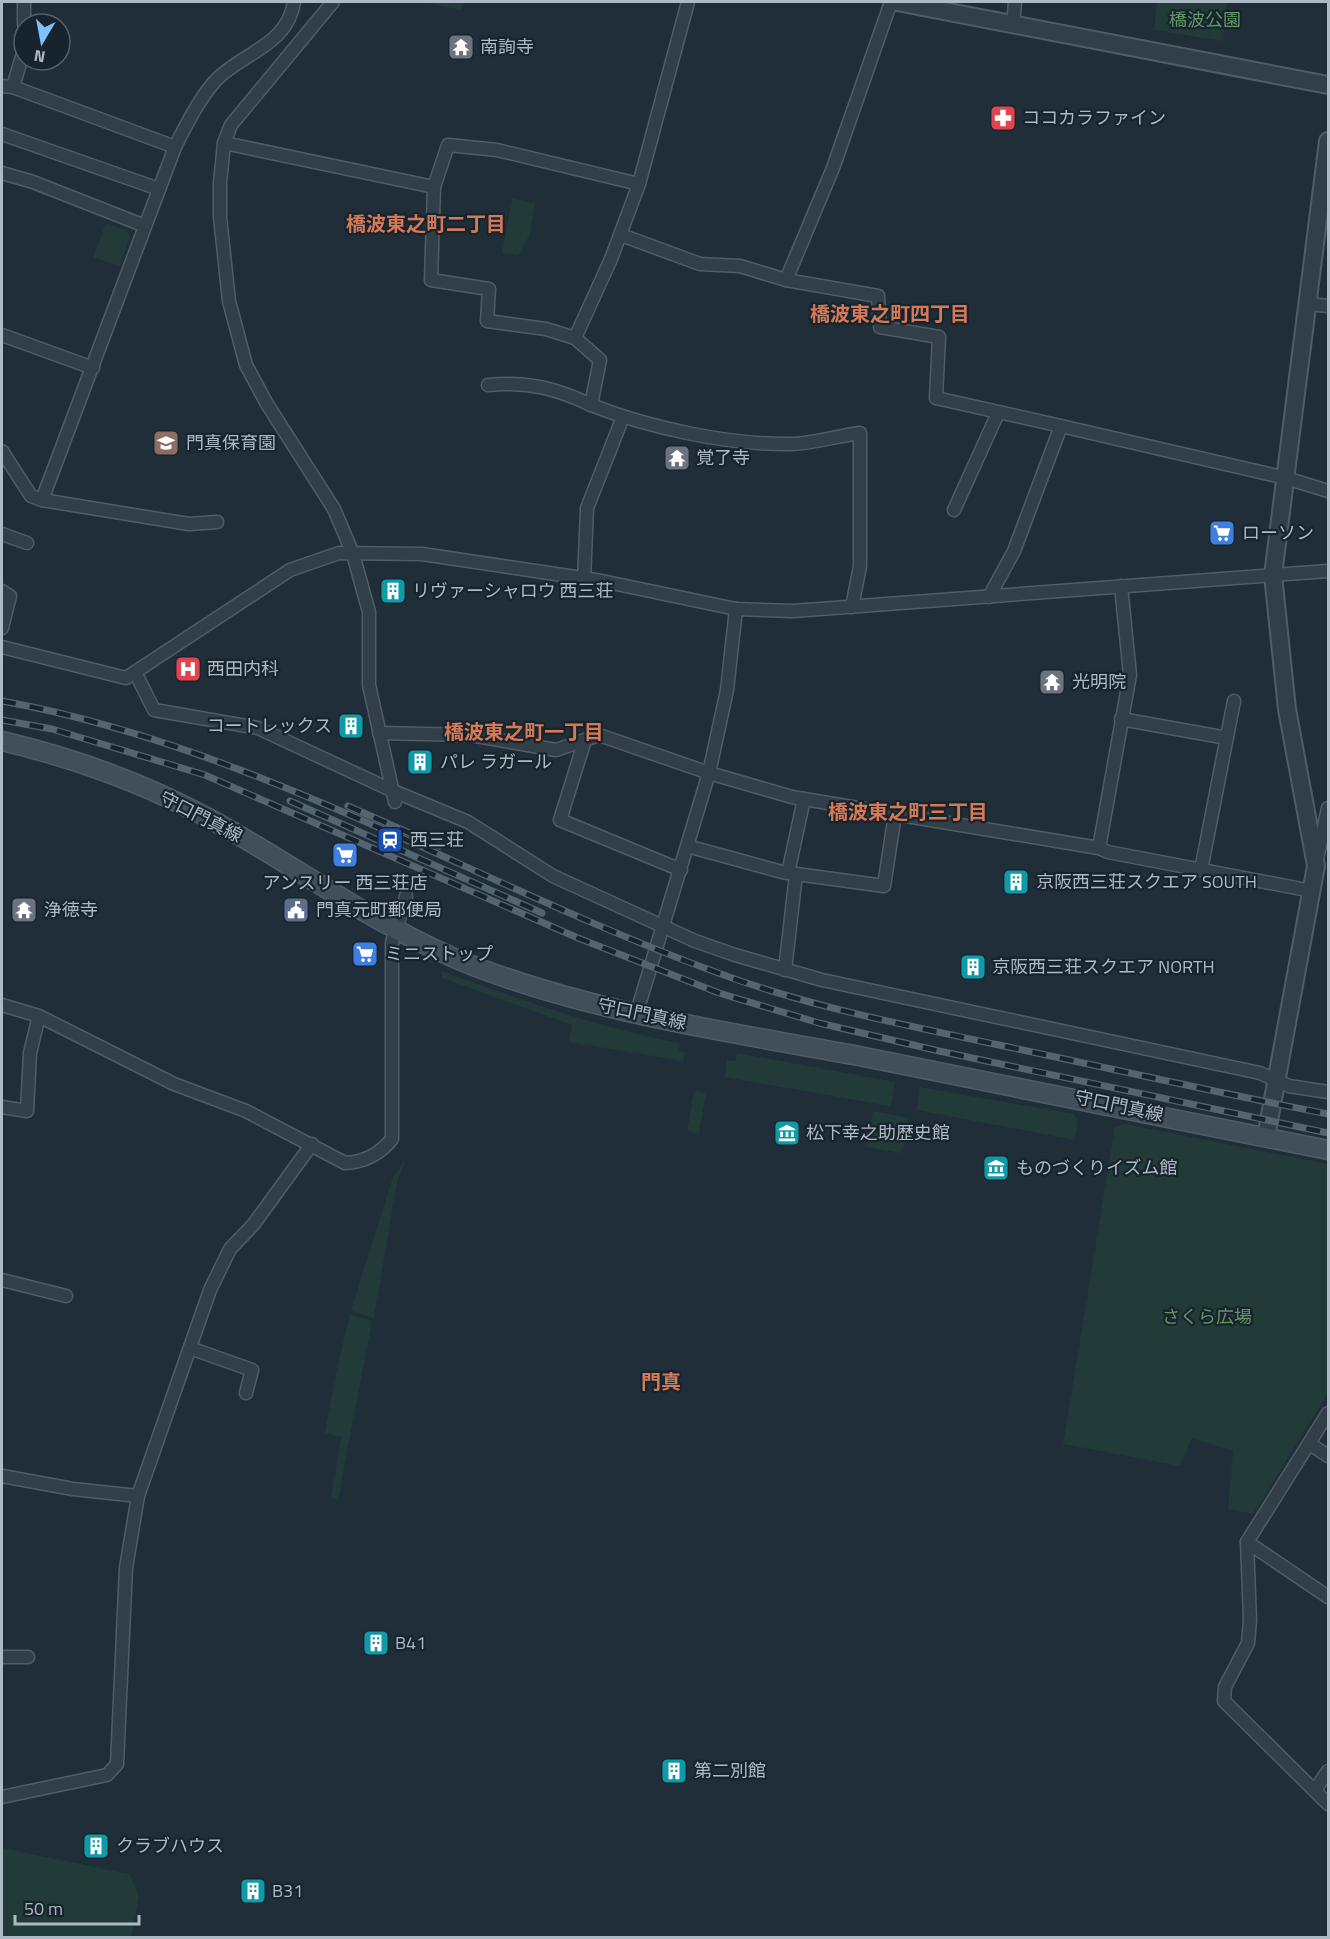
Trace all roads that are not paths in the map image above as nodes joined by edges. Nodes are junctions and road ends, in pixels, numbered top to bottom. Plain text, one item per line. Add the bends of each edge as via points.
1 (294, 2) edge
2 (333, 2) edge
3 (688, 2) edge
4 (891, 2) edge
5 (897, 2) edge
6 (1015, 2) edge
7 (1013, 25) junction
8 (14, 72) edge
9 (1329, 85) edge
10 (7, 86) edge
11 (2, 134) edge
12 (1329, 141) edge
13 (224, 143) junction
14 (175, 147) junction
15 (2, 173) edge
16 (639, 184) junction
17 (434, 187) junction
18 (159, 189) junction
19 (145, 226) junction
20 (621, 236) junction
21 (786, 280) junction
22 (1308, 304) junction
23 (1329, 306) edge
24 (2, 335) edge
25 (575, 338) junction
26 (93, 368) junction
27 (488, 385) dead end
28 (591, 405) junction
29 (998, 413) junction
30 (623, 417) junction
31 (1061, 426) junction
32 (2, 451) edge
33 (1286, 478) junction
34 (1329, 491) edge
35 (42, 500) junction
36 (954, 510) dead end
37 (217, 522) dead end
38 (2, 534) edge
39 (27, 543) dead end
40 (353, 554) junction
41 (1329, 571) edge
42 (1273, 575) junction
43 (584, 580) junction
44 (1122, 586) junction
45 (6, 593) edge
46 (989, 597) junction
47 (852, 607) junction
48 (736, 609) junction
49 (2, 628) edge
50 (2, 647) edge
51 (135, 672) junction
52 (1234, 701) dead end
53 (1121, 719) junction
54 (379, 733) junction
55 (1227, 738) junction
56 (585, 740) junction
57 (2, 741) edge
58 (709, 773) junction
59 (393, 796) junction
60 (804, 799) junction
61 (1329, 808) edge
62 (895, 814) junction
63 (687, 846) junction
64 (1099, 848) junction
65 (1316, 866) junction
66 (681, 870) junction
67 (1201, 870) junction
68 (792, 874) junction
69 (1312, 891) junction
70 (406, 896) dead end
71 (664, 925) junction
72 (395, 928) junction
73 (785, 970) junction
74 (2, 1005) edge
75 (636, 1015) junction
76 (39, 1016) junction
77 (1277, 1080) junction
78 (1329, 1092) edge
79 (2, 1107) edge
80 (1266, 1137) junction
81 (312, 1144) junction
82 (1329, 1150) edge
83 (2, 1280) edge
84 (66, 1296) dead end
85 (190, 1348) junction
86 (246, 1394) dead end
87 (1329, 1413) edge
88 (1311, 1444) junction
89 (1329, 1456) edge
90 (2, 1476) edge
91 (138, 1496) junction
92 (1247, 1542) junction
93 (1329, 1597) edge
94 (2, 1657) edge
95 (28, 1657) dead end
96 (1329, 1771) edge
97 (1315, 1790) junction
98 (2, 1797) edge
99 (1329, 1804) edge

1 - 14 street via 287,25 217,80
2 - 13 street via 245,105
3 - 16 street
4 - 21 street via 833,168
5 - 7 street
6 - 7 street
7 - 9 street
8 - 10 street
10 - 14 street
11 - 18 street
12 - 22 street
13 - 17 street
13 - 40 street via 220,217 229,301 246,366 334,509
14 - 18 street
15 - 19 street
16 - 17 street via 497,150 448,145
16 - 20 street
17 - 25 street via 432,280 489,289 486,321 546,329
18 - 19 street
19 - 26 street
20 - 21 street via 700,264 740,266
20 - 25 street
21 - 29 street via 878,296 880,327 939,337 936,398
22 - 23 street
22 - 33 street
24 - 26 street
25 - 28 street via 600,360
26 - 35 street
27 - 28 street via 558,389
28 - 30 street
29 - 31 street
29 - 36 street
30 - 43 street via 587,508
30 - 47 street via 742,441 793,444 860,433 860,566
31 - 33 street
31 - 46 street via 1014,551
32 - 35 street via 31,496
33 - 34 street
33 - 42 street
35 - 37 street via 189,524
38 - 39 street
40 - 43 street via 422,554
40 - 51 street via 339,553 290,570
40 - 54 street via 369,612 369,686
41 - 42 street
42 - 44 street
42 - 65 street via 1287,709
43 - 48 street
44 - 46 street
44 - 53 street via 1130,675
45 - 49 street
46 - 47 street
47 - 48 street
48 - 58 street via 728,690
50 - 51 street via 126,678
51 - 59 street via 154,710 258,728
52 - 55 street
53 - 55 street
53 - 64 street
54 - 56 street via 470,735 556,750
54 - 59 street
55 - 67 street
56 - 58 street via 599,735
56 - 66 street via 560,820
57 - 72 main road, 守口門真線 via 96,768 210,819
58 - 60 street
58 - 63 street
59 - 71 street via 468,822 553,876
60 - 62 street
60 - 68 street
61 - 65 street
62 - 64 street
62 - 68 street via 884,886
63 - 66 street
63 - 68 street
64 - 67 street
65 - 69 street
66 - 71 street
67 - 69 street
68 - 73 street
69 - 77 street
70 - 72 street via 403,914
71 - 73 street via 695,941
71 - 75 street
72 - 75 main road, 守口門真線 via 473,966
72 - 81 street via 392,1139 385,1148 361,1162 345,1163
73 - 77 street via 1260,1073
74 - 76 street
75 - 80 main road, 守口門真線
76 - 79 street via 30,1053 27,1111
76 - 81 street via 174,1084 246,1111
77 - 78 street
77 - 80 street
80 - 82 main road, 守口門真線
81 - 85 street via 230,1249 210,1290
83 - 84 street
85 - 86 street via 252,1371
85 - 91 street
87 - 88 street
88 - 89 street
88 - 92 street
90 - 91 street
91 - 98 street via 126,1568 117,1764 106,1775
92 - 93 street
92 - 97 street via 1248,1644 1225,1687 1224,1701
94 - 95 street
96 - 97 street
97 - 99 street

